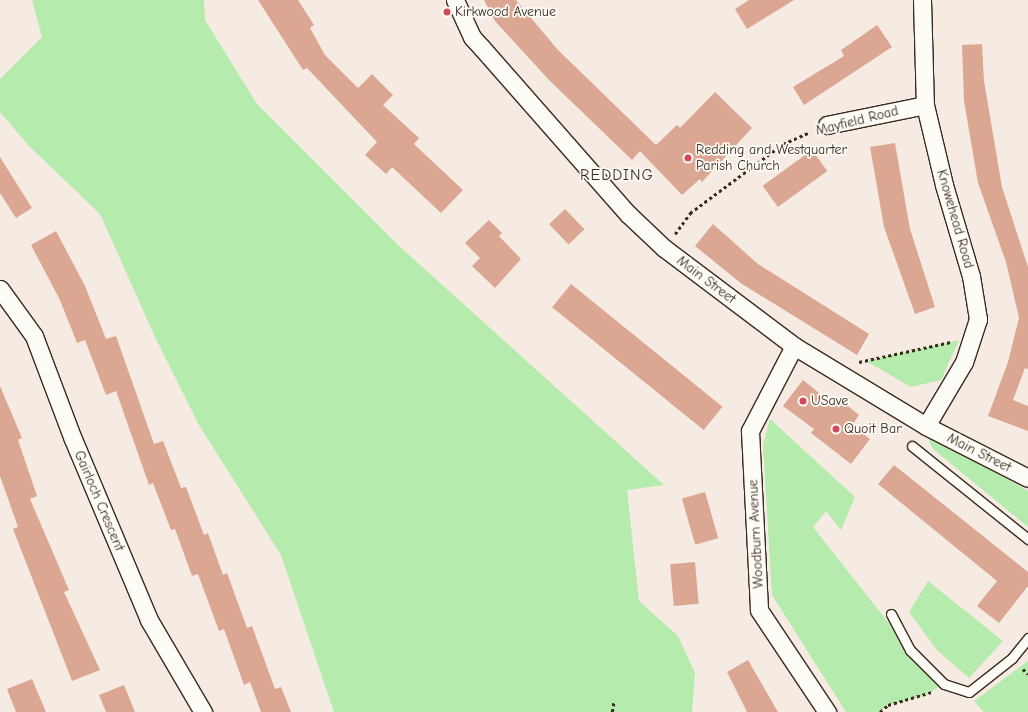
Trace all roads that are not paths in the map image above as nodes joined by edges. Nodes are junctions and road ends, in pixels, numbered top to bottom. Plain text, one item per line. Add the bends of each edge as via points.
1 (455, 0) edge
2 (922, 0) edge
3 (925, 105) junction
4 (827, 125) road end
5 (0, 289) edge
6 (794, 346) junction
7 (926, 426) junction
8 (912, 446) dead end
9 (1028, 478) edge
10 (1028, 539) edge
11 (891, 614) dead end
12 (1028, 638) edge
13 (203, 712) edge
14 (827, 712) edge

1 - 6 street, Main Street via 472,36 628,214 664,248
2 - 3 street, Knowehead Road
3 - 4 street, Mayfield Road
3 - 7 street, Knowehead Road via 944,185 971,276 978,319 964,362
5 - 13 street, Gairloch Crescent via 34,336 73,439 149,620
6 - 7 street, Main Street
6 - 14 street, Woodburn Avenue via 750,431 759,610
7 - 9 street, Main Street
8 - 10 lane, Main Street
11 - 12 lane via 910,650 944,684 969,692 1012,658

